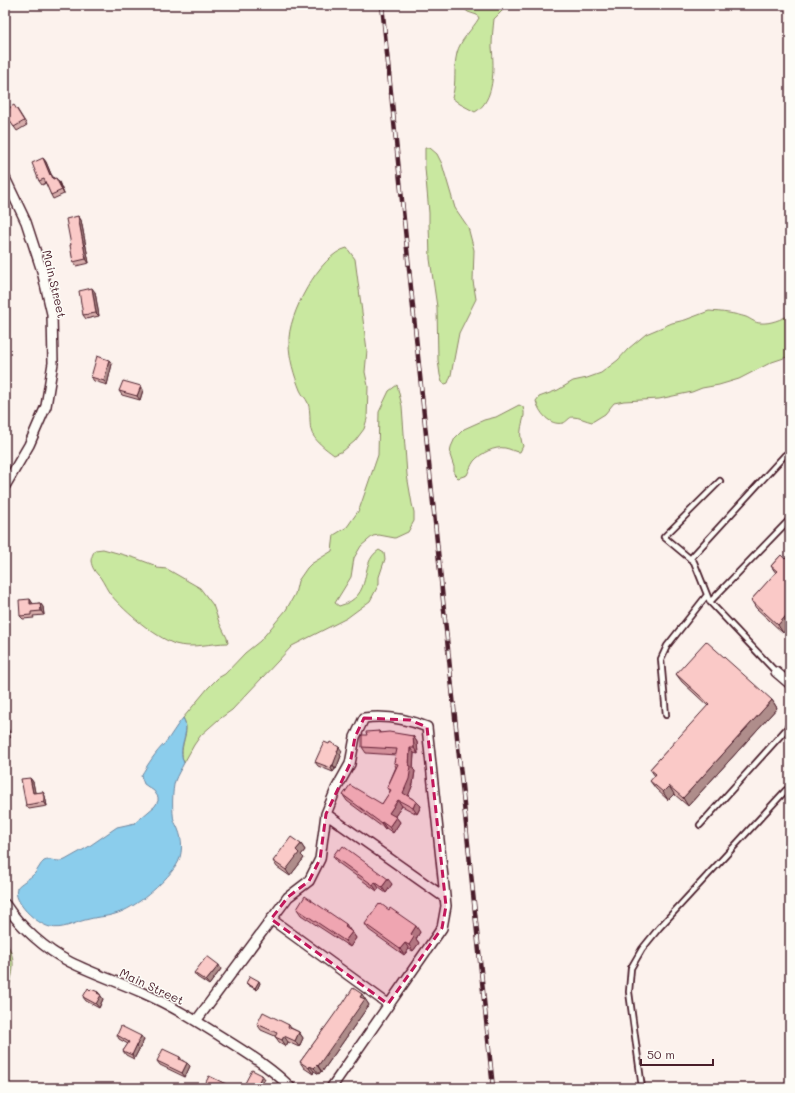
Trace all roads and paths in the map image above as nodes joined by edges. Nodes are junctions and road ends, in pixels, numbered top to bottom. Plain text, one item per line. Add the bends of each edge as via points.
1 (5, 178) edge
2 (785, 455) dead end
3 (720, 481) dead end
4 (5, 486) edge
5 (790, 519) edge
6 (690, 559) junction
7 (708, 595) junction
8 (710, 602) junction
9 (776, 672) joint
10 (788, 679) edge
11 (666, 715) dead end
12 (790, 725) edge
13 (790, 788) edge
14 (326, 814) junction
15 (700, 825) dead end
16 (444, 897) junction
17 (5, 904) edge
18 (271, 919) junction
19 (388, 1004) junction
20 (196, 1021) junction
21 (292, 1088) edge
22 (330, 1088) edge
23 (642, 1088) edge

1 - 4 street, Main Street via 26,222 42,270 52,314 54,363 44,411 29,445
2 - 6 lane
3 - 6 lane via 664,537
5 - 8 lane
6 - 7 lane via 694,562
7 - 8 lane
7 - 11 lane via 667,646 661,659
8 - 9 lane
9 - 10 street
12 - 15 lane
13 - 23 lane via 659,928 642,949 632,968 629,992
14 - 16 street
14 - 16 street via 350,764 355,737 364,718 378,716 410,720 428,727
14 - 18 street via 320,859 309,881 288,897
16 - 19 street via 446,906 442,928
17 - 20 street, Main Street via 24,927 70,962 144,993
18 - 19 street
18 - 20 street
19 - 22 street
20 - 21 street, Main Street via 268,1066

